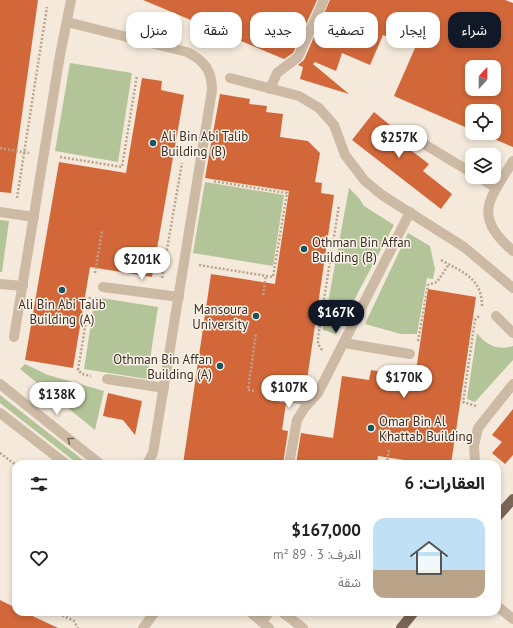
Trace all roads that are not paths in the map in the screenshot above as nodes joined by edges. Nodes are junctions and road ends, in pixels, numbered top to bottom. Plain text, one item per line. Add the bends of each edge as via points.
1 (71, 0) edge
2 (324, 0) edge
3 (67, 22) junction
4 (230, 78) dead end
5 (270, 89) junction
6 (424, 144) dead end
7 (513, 160) edge
8 (465, 169) edge
9 (490, 184) edge
10 (496, 188) junction
11 (0, 212) edge
12 (410, 212) junction
13 (34, 218) junction
14 (513, 251) edge
15 (0, 284) edge
16 (23, 286) junction
17 (103, 287) dead end
18 (513, 288) edge
19 (179, 297) junction
20 (496, 316) dead end
21 (513, 333) edge
22 (14, 338) dead end
23 (344, 343) junction
24 (410, 354) road end
25 (107, 379) road end
26 (0, 384) edge
27 (513, 384) edge
28 (164, 388) junction
29 (270, 394) road end
30 (311, 401) junction
31 (0, 413) edge
32 (61, 460) edge
33 (95, 460) edge
34 (149, 460) edge
35 (290, 460) edge
36 (475, 460) edge
37 (513, 499) edge
38 (501, 512) edge
39 (501, 609) edge
40 (153, 616) edge
41 (255, 616) edge
42 (287, 616) edge
43 (411, 616) edge
44 (513, 619) edge
45 (265, 625) edge
46 (146, 627) edge
47 (303, 628) edge
48 (401, 628) edge

1 - 3 street
2 - 5 street via 298,57 293,64 277,73
3 - 13 street
3 - 19 street via 188,52 207,67 212,78
4 - 5 street
5 - 12 street via 299,96 319,108 334,125 345,155 358,173 373,188
6 - 8 street
7 - 10 street
9 - 10 street
10 - 14 street via 490,197 488,218 498,238
11 - 13 street
12 - 18 street via 464,247
12 - 23 street
13 - 16 street
15 - 16 street
16 - 22 street
17 - 19 street
19 - 28 street
20 - 21 street
23 - 24 street
23 - 30 street via 318,394
25 - 28 street
33 -> 26 street
27 - 36 street via 476,434
28 - 34 street via 153,453
29 - 30 street
30 - 35 street via 297,420
31 - 32 street
37 - 38 main road
39 - 44 street
40 - 46 street
41 - 45 street
42 - 47 street
43 - 48 main road

